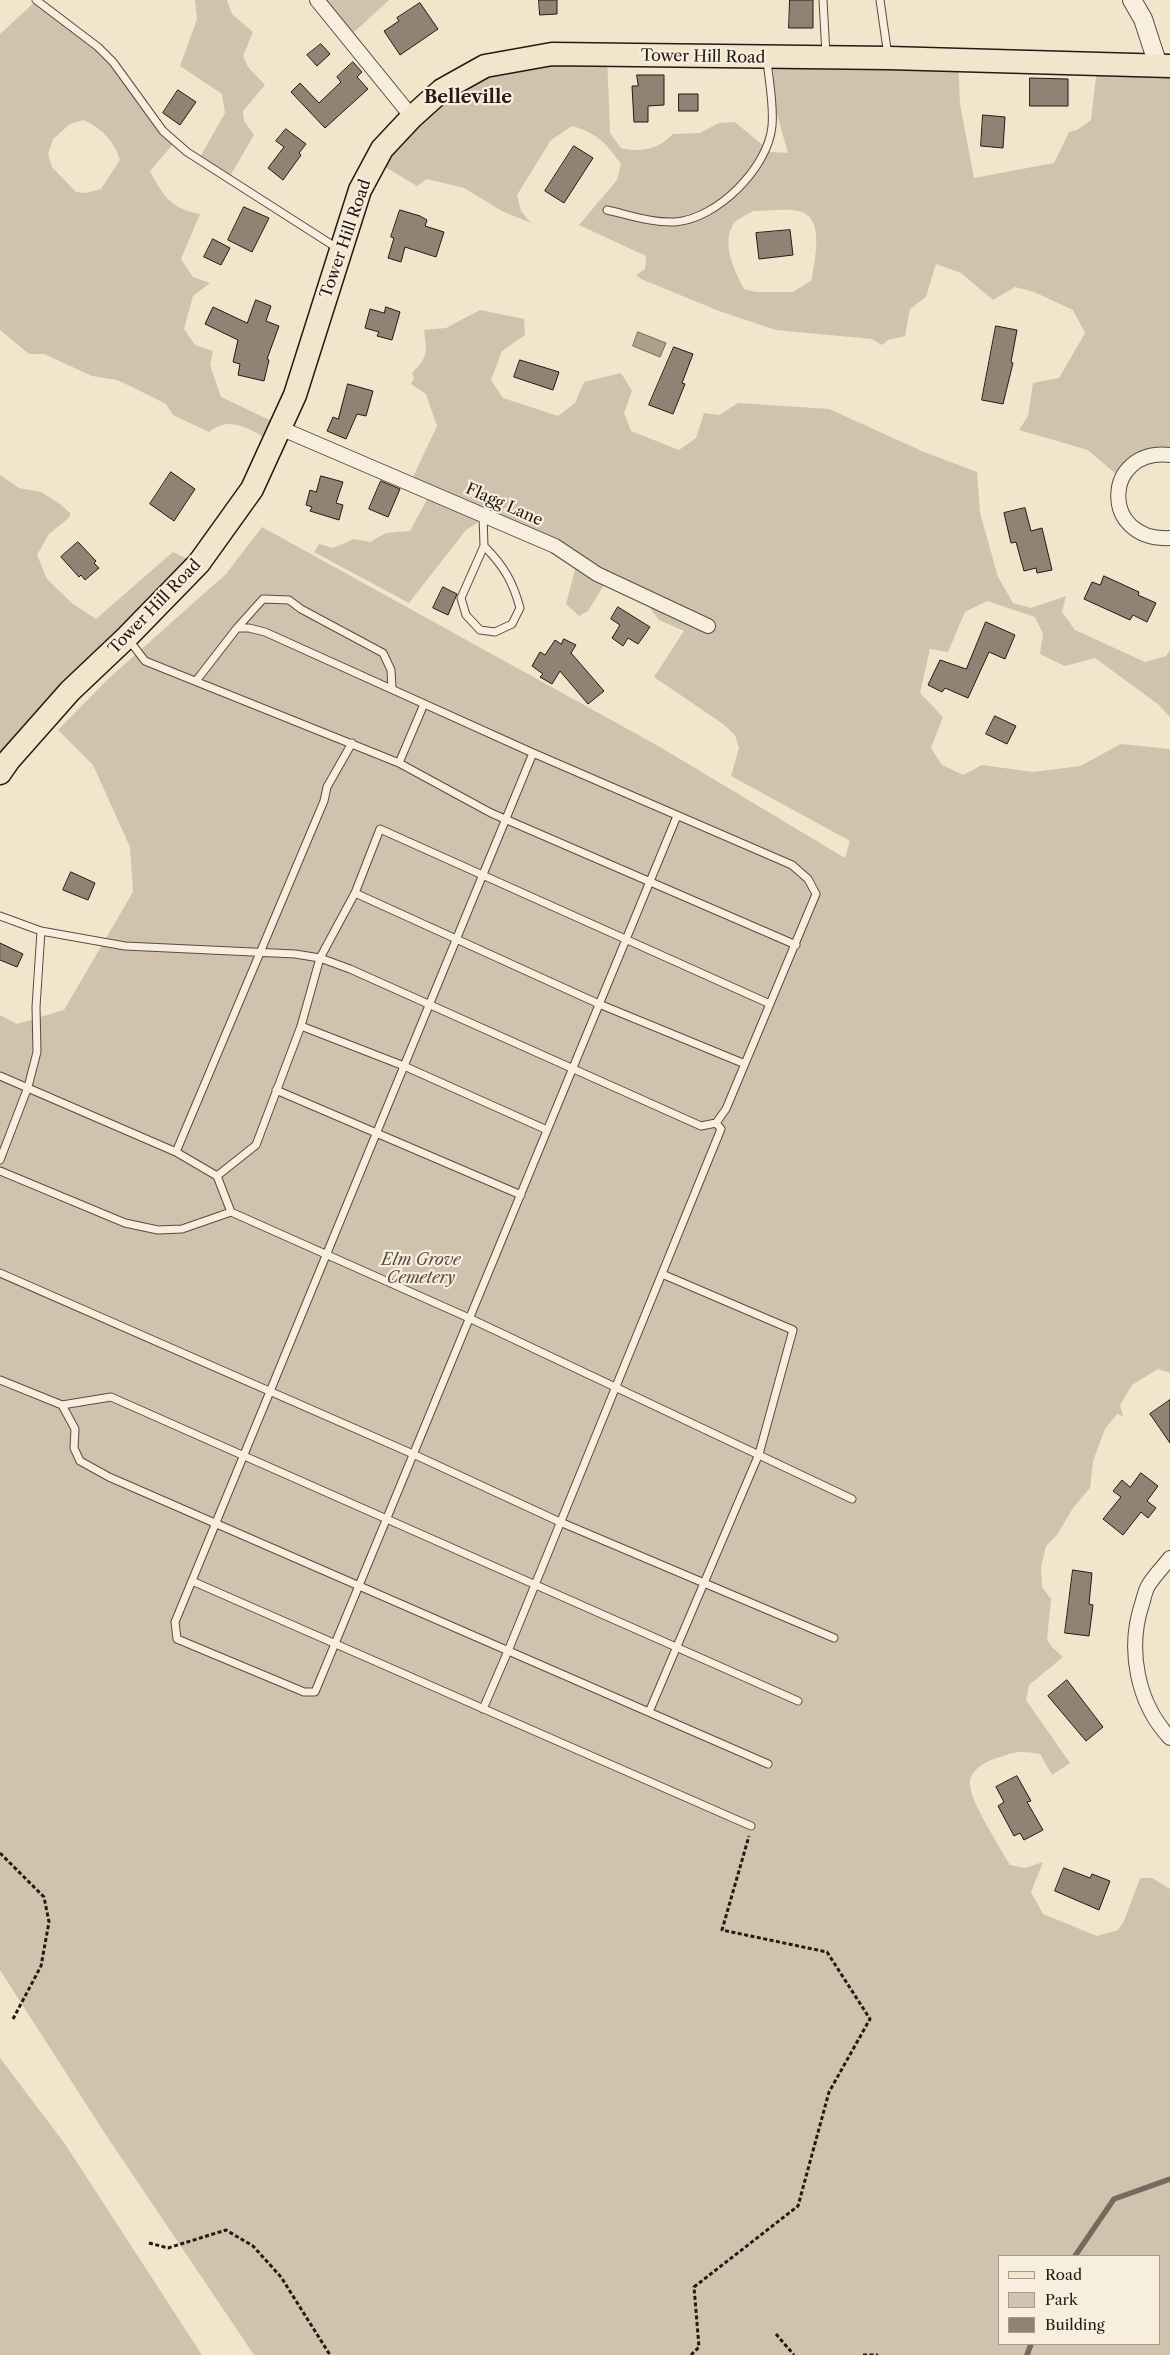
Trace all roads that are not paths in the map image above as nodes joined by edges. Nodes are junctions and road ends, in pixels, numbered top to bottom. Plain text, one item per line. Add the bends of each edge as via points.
1 (36, 0) edge
2 (317, 0) edge
3 (823, 0) edge
4 (880, 0) edge
5 (1132, 0) edge
6 (767, 58) junction
7 (827, 58) junction
8 (889, 58) junction
9 (1164, 66) edge
10 (412, 117) junction
11 (607, 210) dead end
12 (340, 249) junction
13 (280, 428) junction
14 (1170, 455) edge
15 (483, 514) junction
16 (1170, 538) edge
17 (484, 546) junction
18 (708, 626) dead end
19 (237, 628) junction
20 (128, 637) junction
21 (196, 681) junction
22 (392, 689) junction
23 (424, 704) junction
24 (352, 743) junction
25 (533, 752) junction
26 (399, 762) junction
27 (0, 773) edge
28 (677, 816) junction
29 (506, 820) junction
30 (483, 875) junction
31 (650, 882) junction
32 (355, 893) junction
33 (0, 916) edge
34 (41, 931) junction
35 (457, 938) junction
36 (626, 939) junction
37 (796, 944) junction
38 (259, 952) junction
39 (320, 958) junction
40 (429, 1004) junction
41 (599, 1004) junction
42 (770, 1004) junction
43 (302, 1026) junction
44 (745, 1064) junction
45 (404, 1066) junction
46 (573, 1069) junction
47 (0, 1076) edge
48 (28, 1087) junction
49 (276, 1090) junction
50 (716, 1123) junction
51 (547, 1130) junction
52 (377, 1132) junction
53 (176, 1152) junction
54 (0, 1160) edge
55 (0, 1171) edge
56 (217, 1176) junction
57 (521, 1195) junction
58 (232, 1212) junction
59 (327, 1254) junction
60 (0, 1273) edge
61 (662, 1274) junction
62 (469, 1318) junction
63 (0, 1380) edge
64 (616, 1386) junction
65 (270, 1391) junction
66 (62, 1405) junction
67 (413, 1454) junction
68 (759, 1454) junction
69 (244, 1456) junction
70 (852, 1499) dead end
71 (387, 1519) junction
72 (560, 1522) junction
73 (216, 1524) junction
74 (1170, 1558) edge
75 (192, 1581) junction
76 (704, 1583) junction
77 (359, 1586) junction
78 (534, 1586) junction
79 (834, 1638) dead end
80 (335, 1644) junction
81 (676, 1647) junction
82 (508, 1651) junction
83 (798, 1701) dead end
84 (483, 1709) junction
85 (649, 1712) junction
86 (1170, 1738) edge
87 (768, 1764) dead end
88 (751, 1826) road end

1 - 12 lane via 103,52 163,131 188,152
2 - 10 street
3 - 7 lane
4 - 8 lane
5 - 9 street
6 - 7 main road, Tower Hill Road
6 - 10 main road, Tower Hill Road via 552,54 485,66 442,90
6 - 11 lane via 772,126 761,161 739,187 707,213 675,222 642,219
7 - 8 main road, Tower Hill Road
8 - 9 main road, Tower Hill Road
10 - 12 main road, Tower Hill Road via 382,149 360,190
12 - 13 main road, Tower Hill Road via 295,395
13 - 15 street, Flagg Lane
13 - 20 main road, Tower Hill Road via 252,489 199,562
14 - 16 street via 1142,458 1130,466 1118,490 1118,504 1131,528 1143,535
15 - 17 lane
15 - 18 street, Flagg Lane via 555,546 597,574
17 - 17 lane via 461,598 466,615 480,630 495,632 512,624 520,608 513,583
19 - 21 lane
19 - 22 lane via 265,632
19 - 22 lane via 263,599 289,600 383,653 391,670
20 - 21 lane via 145,661
20 - 27 main road, Tower Hill Road via 70,691
21 - 24 lane
22 - 23 lane
23 - 25 lane
23 - 26 lane
24 - 26 lane
24 - 38 lane via 327,787 324,801
25 - 28 lane
25 - 29 lane
26 - 29 lane
28 - 31 lane
28 - 37 lane via 792,865 808,879 816,894
29 - 30 lane
29 - 31 lane
30 - 32 lane via 380,829
30 - 35 lane
30 - 36 lane
31 - 36 lane
31 - 37 lane
32 - 35 lane
32 - 39 lane
33 - 34 lane
34 - 38 lane via 125,946
34 - 48 lane via 37,1052
35 - 40 lane
35 - 41 lane
36 - 41 lane
36 - 42 lane
37 - 42 lane
38 - 39 lane
38 - 53 lane
39 - 40 lane
39 - 43 lane
40 - 45 lane
40 - 46 lane
41 - 44 lane
41 - 46 lane
42 - 44 lane
43 - 45 lane
43 - 49 lane
44 - 50 lane via 726,1109
45 - 51 lane
45 - 52 lane
46 - 50 lane via 700,1126
46 - 51 lane
47 - 48 lane
48 - 53 lane
48 - 54 lane
49 - 52 lane
49 - 56 lane via 256,1145
50 - 61 lane via 720,1129
51 - 57 lane
52 - 57 lane
52 - 59 lane
53 - 56 lane
55 - 58 lane via 124,1223 158,1230 182,1229
56 - 58 lane
57 - 62 lane
58 - 59 lane
59 - 62 lane
59 - 65 lane
60 - 65 lane
61 - 64 lane
61 - 68 lane via 793,1330
62 - 64 lane
62 - 67 lane
63 - 66 lane
64 - 68 lane
64 - 72 lane
65 - 67 lane
65 - 69 lane
66 - 69 lane via 111,1397
66 - 73 lane via 75,1429 74,1448 80,1461
67 - 71 lane
67 - 72 lane
68 - 70 lane
68 - 76 lane
69 - 71 lane
69 - 73 lane
71 - 77 lane
71 - 78 lane
72 - 76 lane
72 - 78 lane
73 - 75 lane
73 - 77 lane
74 - 86 street via 1148,1587 1136,1622 1136,1667 1144,1696 1160,1727
75 - 80 lane
75 - 80 lane via 175,1622 177,1639 304,1692 315,1692
76 - 79 lane
76 - 81 lane
77 - 80 lane
77 - 82 lane
78 - 81 lane
78 - 82 lane
80 - 84 lane
81 - 83 lane
81 - 85 lane
82 - 84 lane
82 - 85 lane
84 - 88 lane
85 - 87 lane

